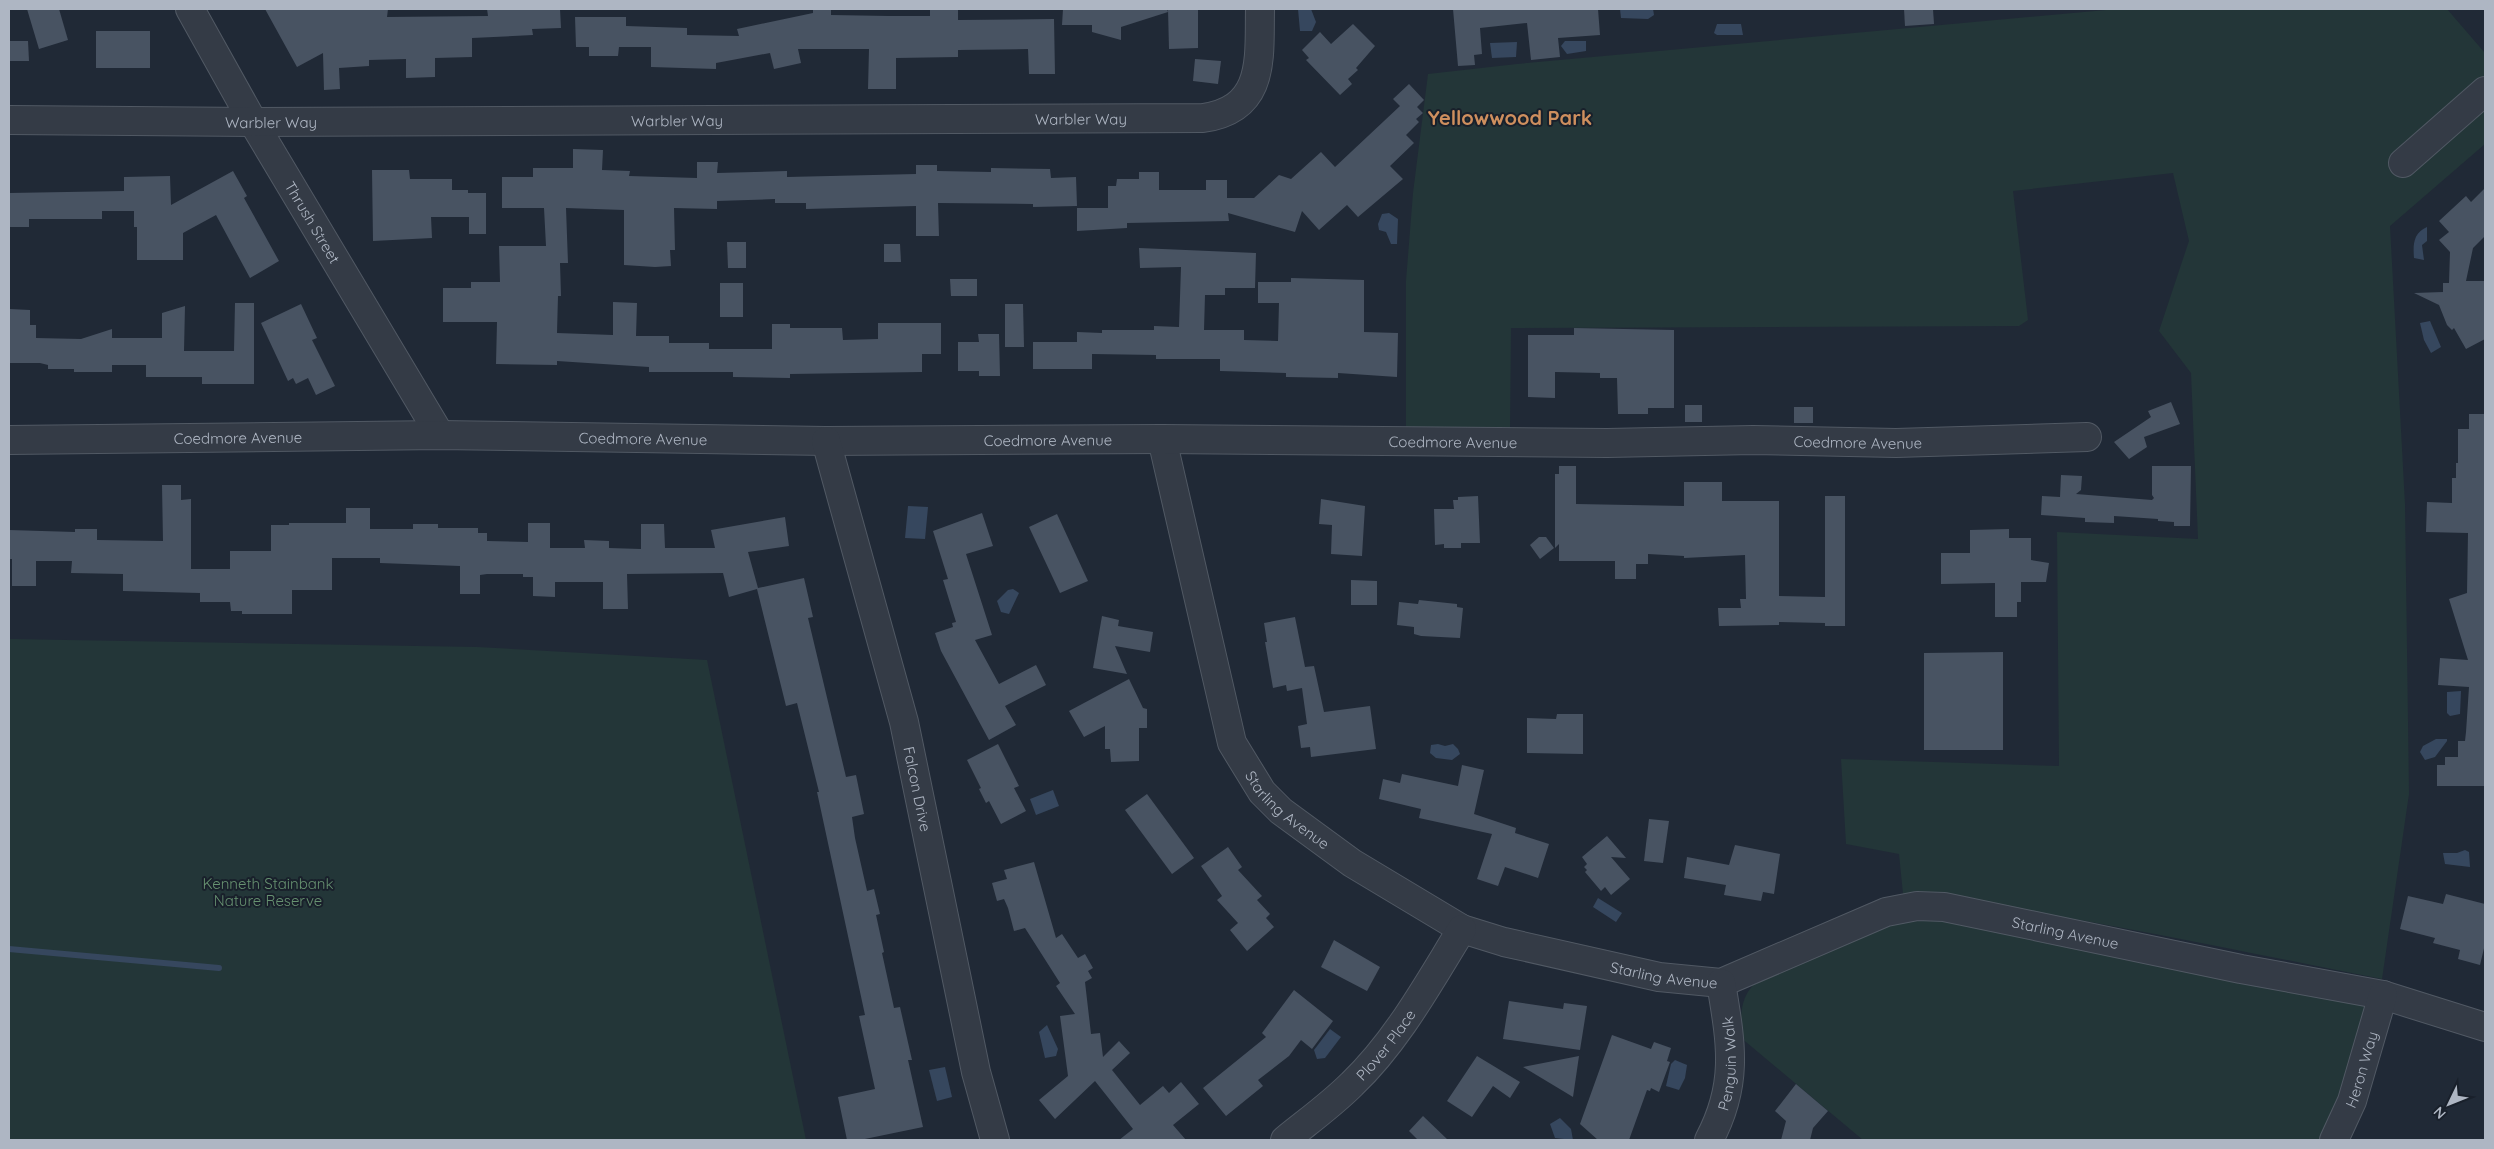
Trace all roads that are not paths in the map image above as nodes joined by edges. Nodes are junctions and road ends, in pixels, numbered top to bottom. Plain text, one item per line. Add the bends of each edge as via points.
1 (190, 9) edge
2 (1260, 9) edge
3 (2485, 91) edge
4 (9, 120) edge
5 (253, 122) junction
6 (2403, 163) dead end
7 (440, 435) junction
8 (2087, 437) dead end
9 (1162, 439) junction
10 (9, 440) edge
11 (826, 440) junction
12 (1462, 929) junction
13 (1721, 983) junction
14 (2383, 996) junction
15 (2485, 1027) edge
16 (995, 1140) edge
17 (1285, 1140) edge
18 (1709, 1140) edge
19 (2334, 1140) edge

1 - 5 street, Thrush Street
2 - 5 street, Warbler Way via 1258,69 1253,86 1234,108 1203,118
3 - 6 street
4 - 5 street, Warbler Way
5 - 7 street, Thrush Street
7 - 10 street, Coedmore Avenue
7 - 11 street, Coedmore Avenue
8 - 9 street, Coedmore Avenue via 1896,443
9 - 11 street, Coedmore Avenue
9 - 12 street, Starling Avenue via 1232,743 1248,772 1262,792 1281,810 1344,857
11 - 16 street, Falcon Drive via 904,722 976,1072
12 - 13 street, Starling Avenue via 1504,942 1659,977
12 - 17 street, Plover Place via 1413,1008 1375,1059 1352,1084
13 - 14 street, Starling Avenue via 1861,921 1917,906 1944,907 2241,970
13 - 18 street, Penguin Walk via 1731,1040 1731,1062 1720,1119
14 - 15 street, Starling Avenue
14 - 19 street, Heron Way via 2352,1101

